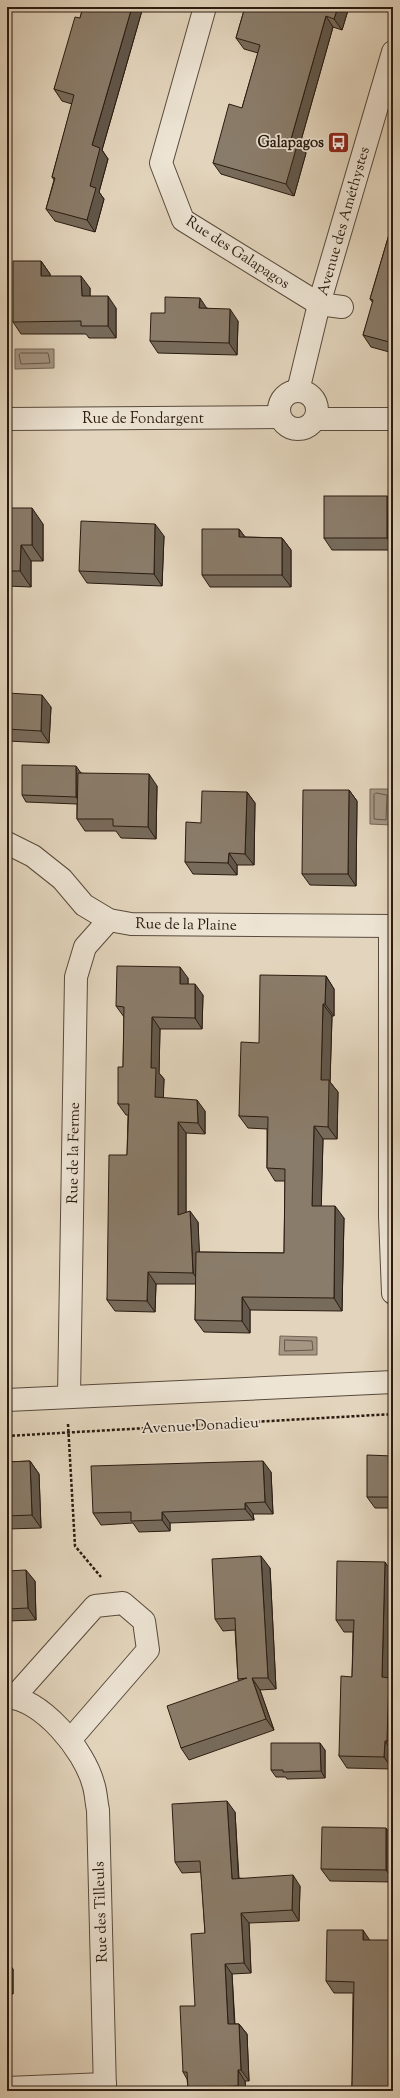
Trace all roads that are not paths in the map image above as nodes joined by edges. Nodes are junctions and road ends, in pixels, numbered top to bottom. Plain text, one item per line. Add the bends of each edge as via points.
1 (205, 7) edge
2 (393, 52) edge
3 (319, 304) junction
4 (342, 307) dead end
5 (298, 391) junction
6 (280, 418) junction
7 (7, 419) edge
8 (316, 419) junction
9 (393, 419) edge
10 (7, 843) edge
11 (109, 920) junction
12 (391, 926) edge
13 (393, 1293) edge
14 (393, 1382) edge
15 (70, 1396) junction
16 (7, 1400) edge
17 (11, 1697) edge
18 (70, 1740) junction
19 (105, 2087) edge
20 (7, 2088) edge

1 - 3 street, Rue des Galapagos via 161,163 183,220
2 - 3 street, Avenue des Améthystes
3 - 4 street, Rue des Galapagos
3 - 5 street, Avenue des Améthystes
5 - 6 street via 291,392 280,402
5 - 8 street via 306,392 312,397 318,411
6 - 7 street, Rue de Fondargent
6 - 8 street via 290,428 297,430 305,429
8 - 9 street
10 - 11 street, Rue de la Plaine via 33,856 62,879 84,905
11 - 12 street, Rue de la Plaine via 131,924
11 - 15 street, Rue de la Ferme via 85,947 76,977
12 - 13 street via 390,1216
14 - 15 street
15 - 16 street
17 - 18 street, Rue des Tilleuls via 32,1706
17 - 18 street, Rue des Tilleuls via 95,1606 123,1603 144,1621 148,1650
18 - 19 street, Rue des Tilleuls via 83,1758 93,1783 98,1810
19 - 20 street

